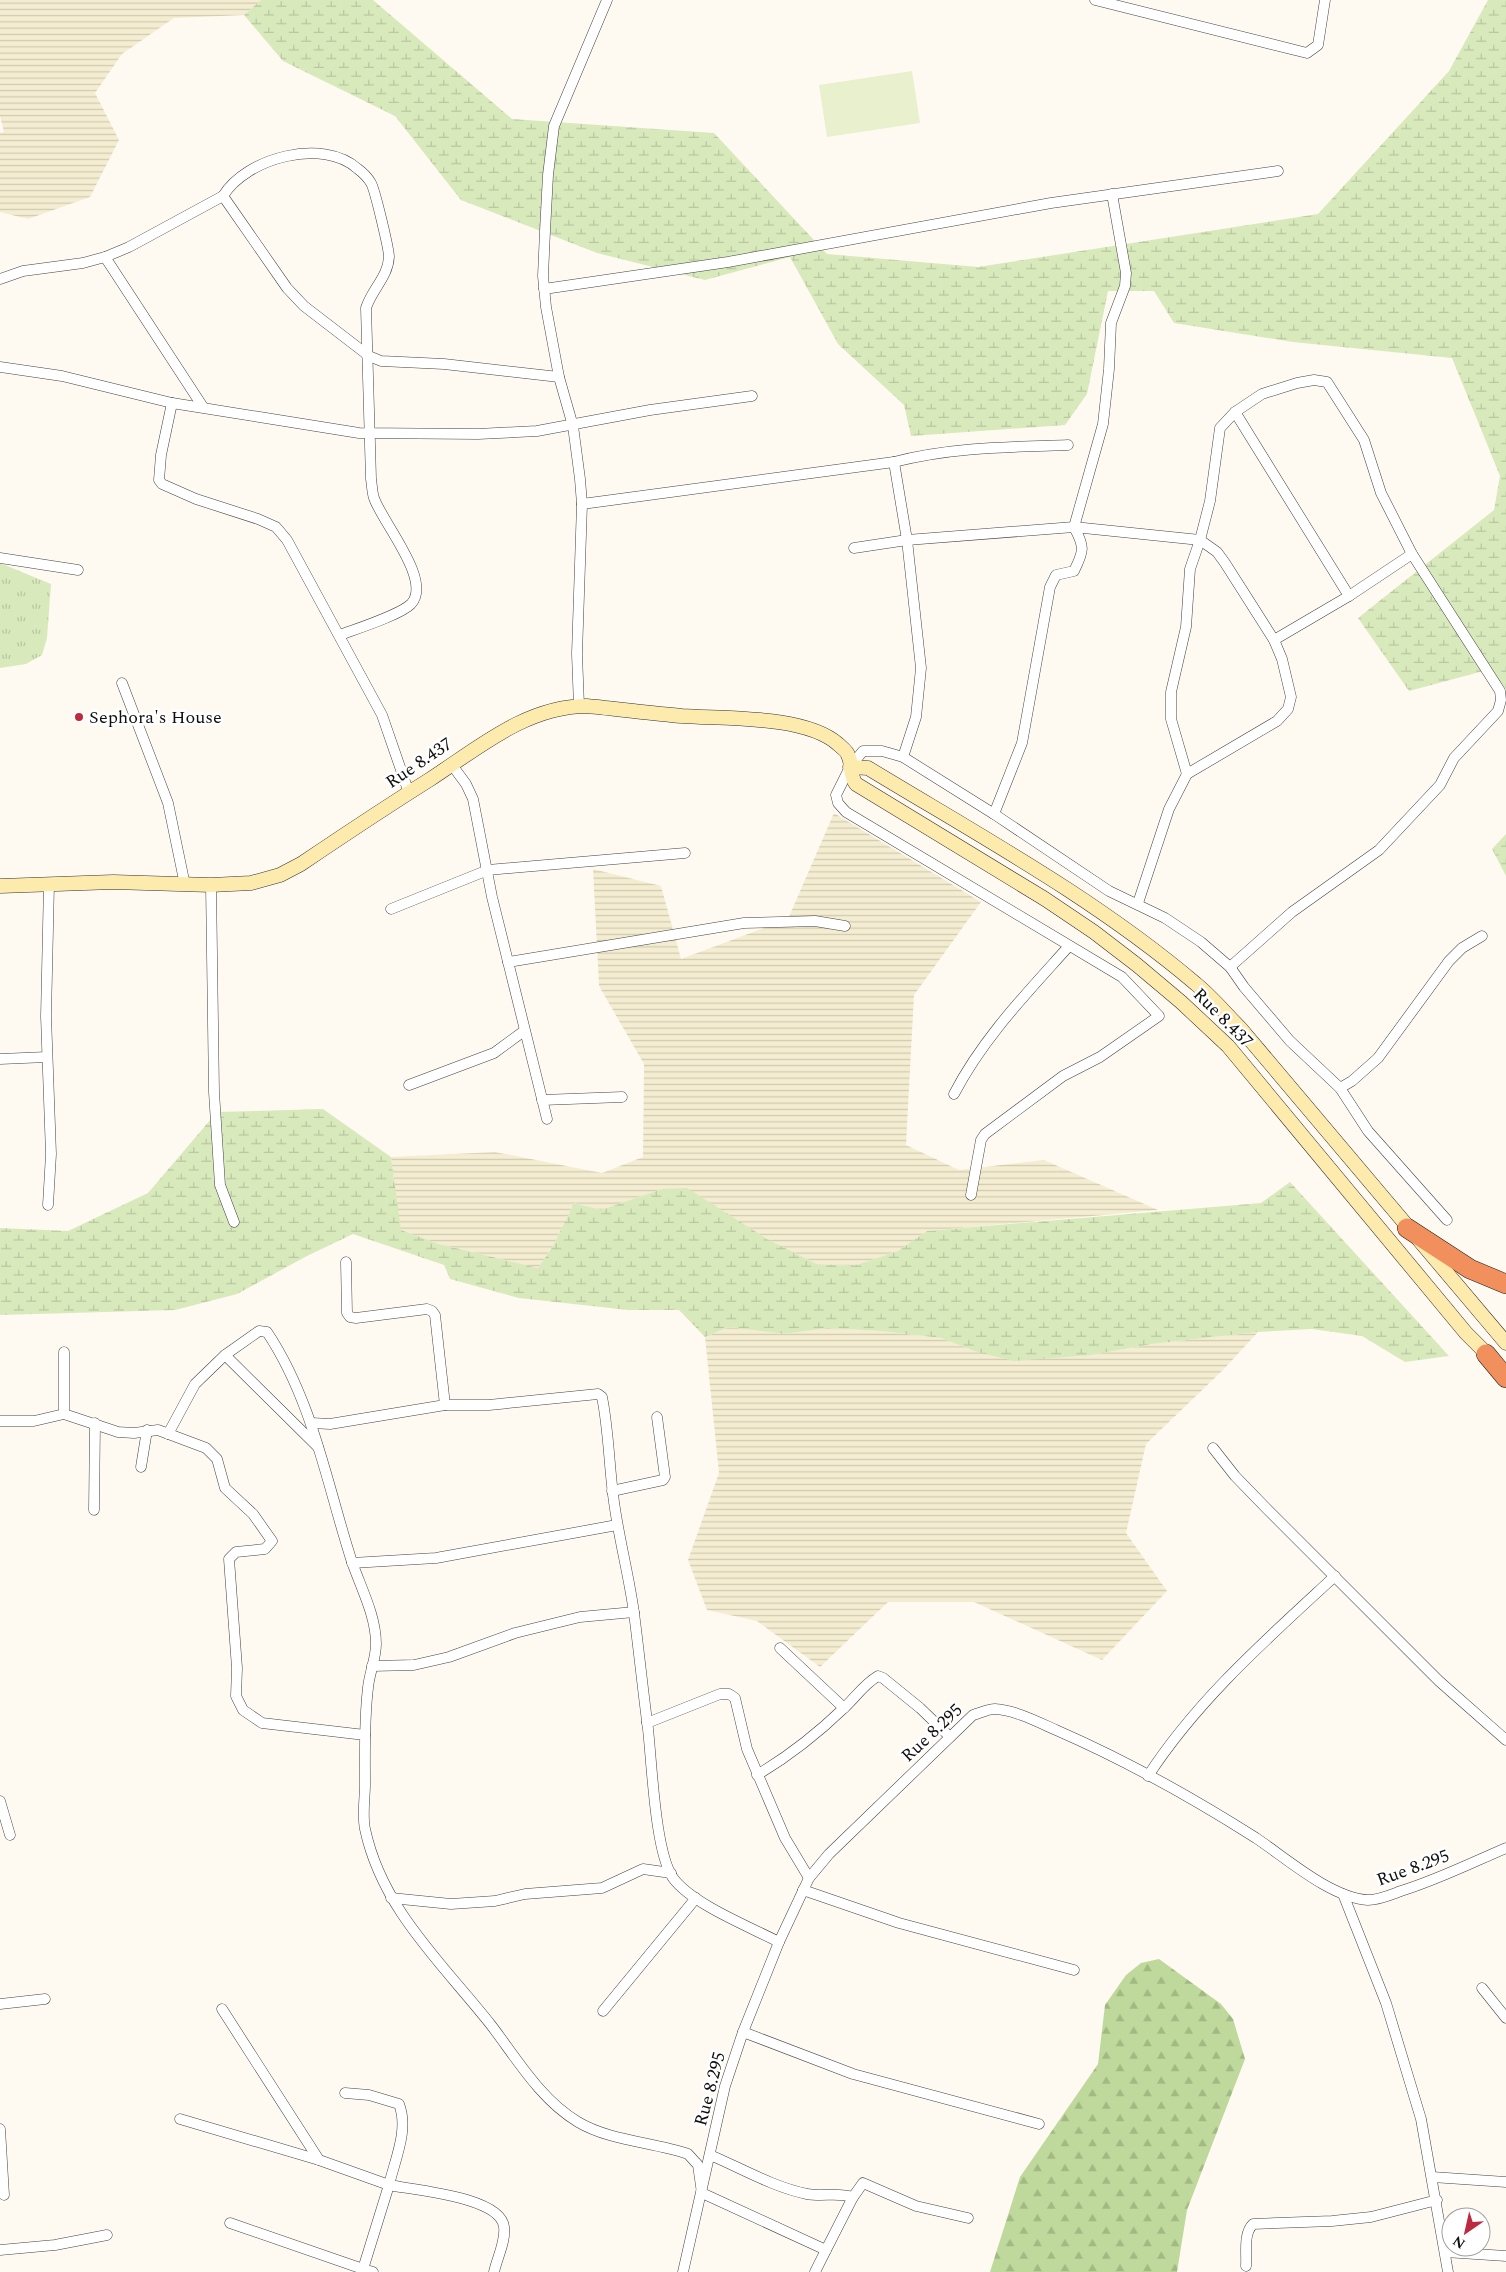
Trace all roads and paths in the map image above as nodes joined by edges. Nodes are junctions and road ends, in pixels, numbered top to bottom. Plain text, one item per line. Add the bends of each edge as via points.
1 (607, 0) edge
2 (1095, 0) edge
3 (1325, 0) edge
4 (1278, 171) dead end
5 (1112, 194) junction
6 (223, 196) junction
7 (105, 257) junction
8 (1, 281) edge
9 (544, 289) junction
10 (369, 356) junction
11 (0, 367) edge
12 (559, 377) junction
13 (752, 396) dead end
14 (172, 403) junction
15 (203, 407) junction
16 (1235, 412) junction
17 (573, 426) junction
18 (370, 433) junction
19 (1068, 445) dead end
20 (894, 462) junction
21 (582, 504) junction
22 (1074, 527) junction
23 (907, 540) junction
24 (1200, 540) junction
25 (854, 548) dead end
26 (1412, 554) junction
27 (0, 558) edge
28 (78, 570) dead end
29 (1349, 596) junction
30 (340, 636) junction
31 (1274, 640) junction
32 (122, 683) dead end
33 (579, 706) junction
34 (903, 757) junction
35 (452, 765) junction
36 (850, 767) junction
37 (1187, 774) junction
38 (409, 793) junction
39 (994, 814) junction
40 (685, 852) dead end
41 (488, 870) junction
42 (48, 884) junction
43 (186, 885) junction
44 (211, 885) junction
45 (0, 886) edge
46 (1138, 903) junction
47 (391, 909) dead end
48 (845, 926) dead end
49 (1482, 936) dead end
50 (1069, 946) junction
51 (508, 962) junction
52 (1230, 967) junction
53 (524, 1032) junction
54 (47, 1057) junction
55 (0, 1059) edge
56 (409, 1085) dead end
57 (1340, 1088) junction
58 (954, 1094) dead end
59 (622, 1096) dead end
60 (542, 1100) junction
61 (547, 1119) dead end
62 (971, 1194) dead end
63 (48, 1205) dead end
64 (1447, 1220) dead end
65 (234, 1222) dead end
66 (1407, 1228) junction
67 (346, 1262) dead end
68 (1506, 1284) edge
69 (1482, 1317) junction
70 (1506, 1336) edge
71 (1506, 1344) edge
72 (64, 1352) dead end
73 (1486, 1354) junction
74 (226, 1355) junction
75 (1506, 1373) edge
76 (1506, 1378) edge
77 (445, 1405) junction
78 (64, 1414) junction
79 (657, 1417) dead end
80 (0, 1421) edge
81 (95, 1423) junction
82 (312, 1423) junction
83 (147, 1430) junction
84 (168, 1434) junction
85 (318, 1447) junction
86 (1213, 1448) dead end
87 (141, 1468) dead end
88 (612, 1490) junction
89 (94, 1510) dead end
90 (617, 1525) junction
91 (352, 1563) junction
92 (1335, 1576) junction
93 (634, 1612) junction
94 (780, 1648) dead end
95 (372, 1666) junction
96 (844, 1708) junction
97 (647, 1723) junction
98 (365, 1735) junction
99 (949, 1736) junction
100 (1505, 1736) edge
101 (757, 1775) junction
102 (1148, 1776) junction
103 (0, 1801) edge
104 (10, 1835) dead end
105 (1506, 1848) edge
106 (671, 1873) junction
107 (809, 1878) junction
108 (803, 1890) junction
109 (1343, 1894) junction
110 (391, 1898) junction
111 (696, 1898) junction
112 (779, 1942) junction
113 (1074, 1970) dead end
114 (1482, 1988) dead end
115 (45, 1999) dead end
116 (0, 2004) edge
117 (222, 2008) dead end
118 (603, 2011) dead end
119 (1506, 2018) edge
120 (743, 2032) junction
121 (345, 2093) dead end
122 (180, 2119) dead end
123 (1039, 2124) dead end
124 (0, 2129) edge
125 (710, 2155) junction
126 (319, 2160) junction
127 (1432, 2177) junction
128 (1506, 2182) edge
129 (389, 2185) junction
130 (702, 2193) junction
131 (4, 2195) dead end
132 (852, 2198) junction
133 (1436, 2200) junction
134 (968, 2218) dead end
135 (230, 2223) dead end
136 (1441, 2229) edge
137 (107, 2235) dead end
138 (0, 2250) edge
139 (826, 2250) junction
140 (1491, 2255) edge
141 (1506, 2256) edge
142 (1446, 2257) edge
143 (1246, 2266) dead end
144 (368, 2270) edge
145 (494, 2272) edge
146 (683, 2272) edge
147 (815, 2272) edge
148 (1448, 2272) edge

1 - 9 street via 551,136
2 - 3 street via 1307,53 1318,45
4 - 5 street
5 - 9 street via 728,262
5 - 22 street via 1126,272 1125,286 1111,323 1110,369 1103,424
6 - 7 street
6 - 10 street via 287,288 304,306
6 - 10 street via 229,185 247,171 280,158 324,154 341,159 362,173 371,183 389,255 387,271 366,308
7 - 8 street via 23,271
7 - 15 street
9 - 12 street
10 - 12 street via 381,361 444,364
10 - 18 street
11 - 14 street via 62,376
12 - 17 street
13 - 17 street via 650,410
14 - 15 street
14 - 30 street via 158,480 196,499 276,527 287,540
15 - 18 street
16 - 24 street via 1220,428 1210,500
16 - 26 street via 1271,391 1306,381 1327,382 1364,440 1381,493
16 - 29 street
17 - 18 street via 478,434
17 - 21 street
18 - 30 street via 374,499 407,557 416,581 415,594 411,603 396,612
19 - 20 street via 957,449
20 - 21 street
20 - 23 street
21 - 33 street via 577,654
22 - 23 street
22 - 24 street
22 - 39 street via 1082,543 1080,558 1074,571 1056,575 1050,587 1022,744
23 - 25 street
23 - 34 street via 921,668 916,717
24 - 31 street via 1217,552
24 - 37 street via 1190,569 1186,627 1169,708
26 - 29 street
26 - 52 street via 1500,691 1498,710 1454,758 1440,784 1379,850 1292,912
27 - 28 street
29 - 31 street
30 - 38 street via 382,715
31 - 37 street via 1288,681 1291,697 1288,709 1277,721
32 - 43 street via 168,803
33 - 35 main road, Rue 8.437 via 507,728
33 - 36 main road, Rue 8.437 via 785,724 814,731 836,742 848,755
34 - 36 street via 882,751 863,751
34 - 39 street
35 - 38 main road, Rue 8.437
35 - 41 street via 473,799
36 - 50 street via 836,795 846,812
36 - 66 main road, Rue 8.437 via 868,768 1054,880 1197,984 1241,1029
36 - 73 main road, Rue 8.437 via 851,778 856,784 1054,904 1181,1002 1228,1046
37 - 46 street via 1170,808
38 - 44 main road, Rue 8.437 via 280,876 251,883
39 - 46 street via 1109,890
40 - 41 street
41 - 47 street
41 - 51 street
42 - 43 main road, Rue 8.437
42 - 45 main road, Rue 8.437
42 - 54 street
43 - 44 main road, Rue 8.437
44 - 65 street via 214,1092 220,1185
46 - 52 street via 1201,942
48 - 51 street via 815,922 744,923
49 - 57 street via 1462,948 1449,961 1378,1058
50 - 58 street via 991,1034
50 - 62 street via 1122,977 1159,1016 1100,1057 1063,1076 985,1134 981,1140
51 - 53 street
52 - 57 street via 1290,1041
53 - 56 street via 494,1053
53 - 60 street
54 - 55 street
54 - 63 street via 51,1154
57 - 64 street via 1368,1131
59 - 60 street
60 - 61 street
66 - 68 highway via 1470,1269
66 - 69 main road, Rue 8.437
67 - 77 street via 347,1313 350,1317 432,1311
69 - 70 main road
69 - 71 main road, Rue 8.437
72 - 78 street
73 - 75 main road, Rue 8.437
73 - 76 highway
74 - 82 street via 259,1331 267,1332
74 - 84 street via 195,1384
74 - 85 street
77 - 82 street via 330,1424
77 - 88 street via 489,1405 600,1395 608,1425
78 - 80 street via 34,1421
78 - 81 street
79 - 88 street via 665,1477
81 - 83 street via 118,1432
81 - 89 street
82 - 85 street
83 - 84 street
83 - 87 street
84 - 98 street via 206,1448 217,1459 225,1488 253,1514 272,1541 266,1549 236,1552 229,1559 236,1696 243,1710 262,1723
85 - 91 street
86 - 92 street via 1241,1483
88 - 90 street
90 - 91 street via 436,1558
90 - 93 street
91 - 95 street via 371,1614 376,1644
92 - 100 street via 1438,1681
92 - 102 street via 1248,1656 1194,1713
93 - 95 street via 580,1617 514,1633 449,1658 414,1665
93 - 97 street
94 - 96 street
95 - 98 street
96 - 99 street via 870,1680 878,1676 920,1708
96 - 101 street via 802,1745
97 - 101 street via 720,1694 729,1694 735,1698
97 - 106 street via 658,1822
98 - 110 street via 364,1827
99 - 102 street, Rue 8.295 via 973,1715 995,1709 1049,1727
99 - 107 street, Rue 8.295 via 829,1854
101 - 107 street via 785,1838
102 - 109 street, Rue 8.295 via 1254,1837
103 - 104 street
105 - 109 street, Rue 8.295 via 1412,1888 1380,1898 1368,1900
106 - 110 street via 643,1869 602,1888 525,1894 495,1901 452,1904
106 - 111 street
107 - 108 street, Rue 8.295
108 - 112 street, Rue 8.295
108 - 113 street via 899,1922
109 - 127 street via 1386,2003 1421,2119
110 - 130 street via 411,1929 491,2025 538,2088 558,2108 599,2132 688,2154 698,2165
111 - 112 street
111 - 118 street
112 - 120 street, Rue 8.295
114 - 119 street
115 - 116 street
117 - 126 street
120 - 123 street via 853,2074
120 - 125 street, Rue 8.295 via 724,2086
121 - 129 street via 368,2095 399,2104 403,2114 402,2138
122 - 126 street
124 - 131 street
125 - 130 street, Rue 8.295
125 - 132 street via 790,2190 816,2195 842,2194
126 - 129 street
127 - 128 street
127 - 133 street
129 - 144 street
129 - 145 street via 479,2202 500,2216 504,2234
130 - 139 street
130 - 146 street, Rue 8.295
132 - 134 street via 863,2183 916,2206
132 - 139 street
133 - 136 street
133 - 143 street via 1371,2217 1332,2222 1253,2224 1248,2230
135 - 144 street
137 - 138 street via 55,2245
139 - 147 street
140 - 141 street
142 - 148 street

